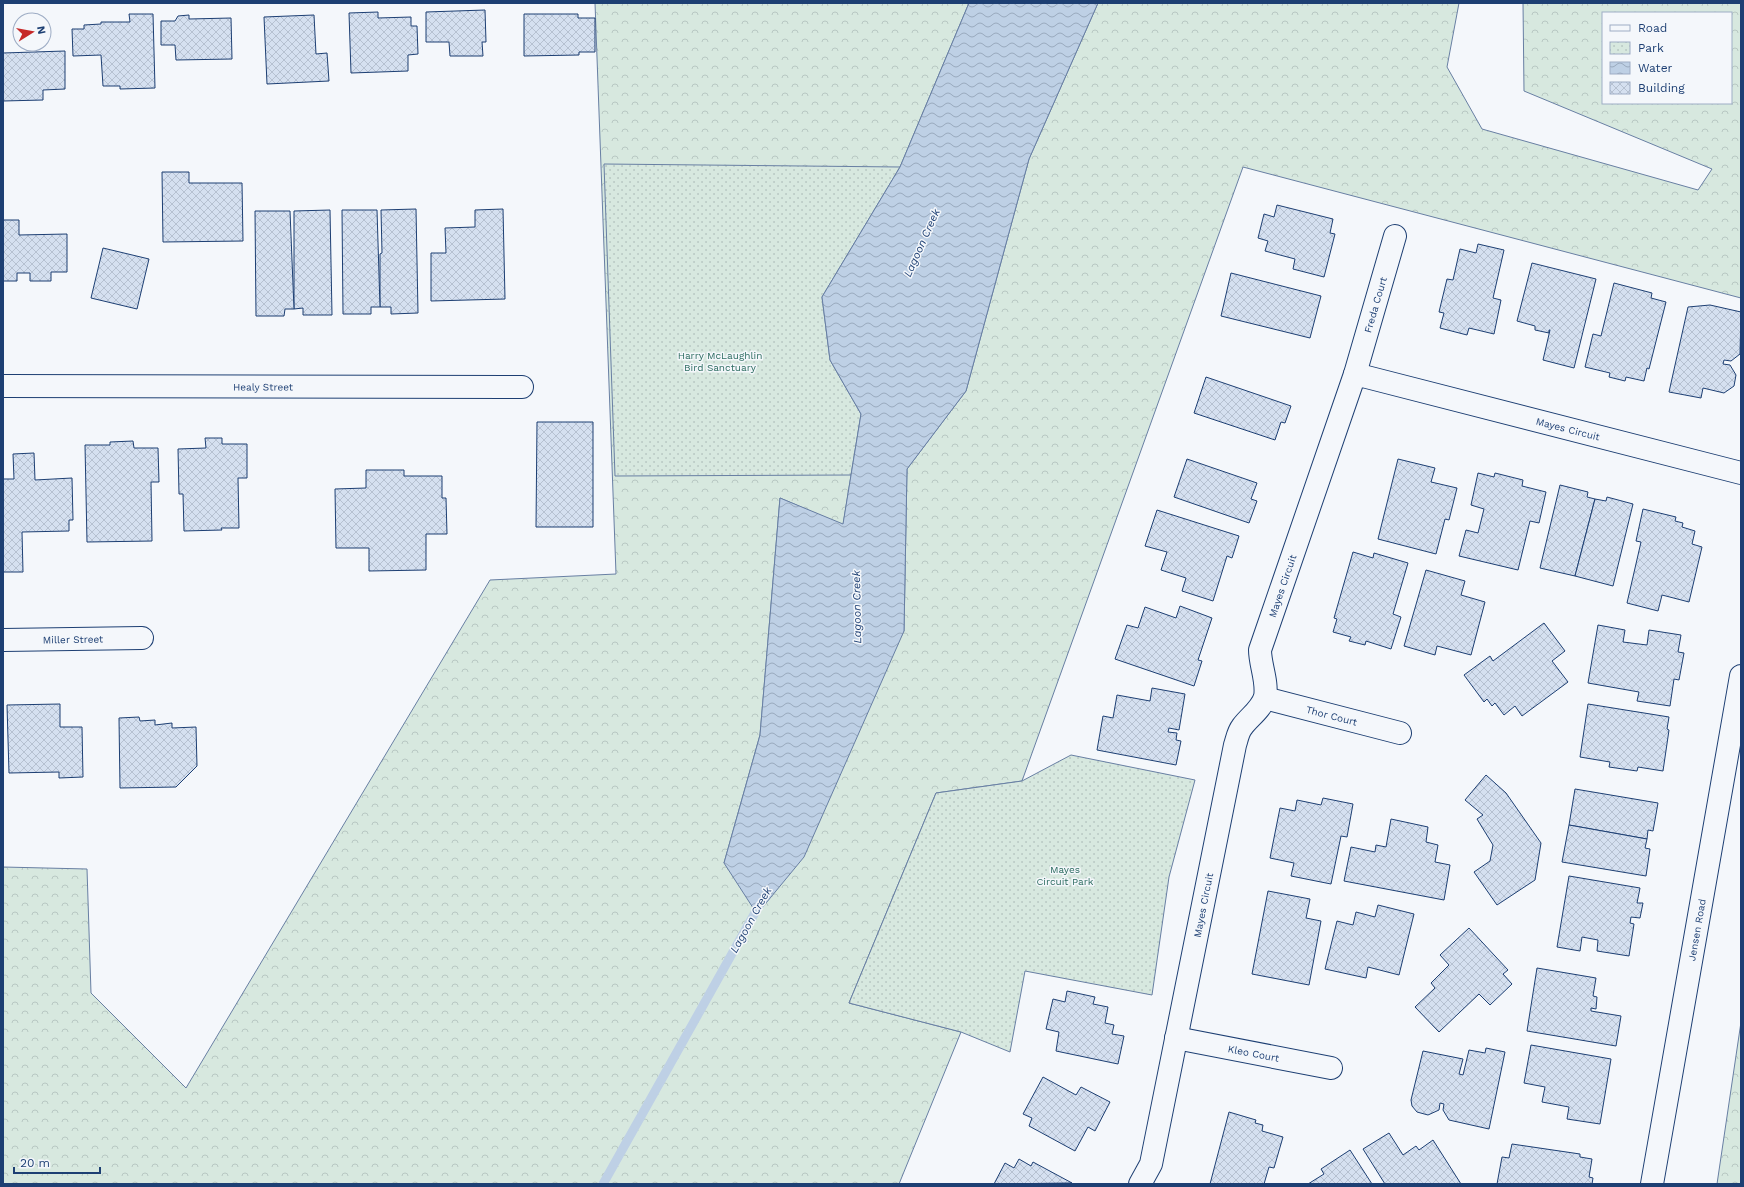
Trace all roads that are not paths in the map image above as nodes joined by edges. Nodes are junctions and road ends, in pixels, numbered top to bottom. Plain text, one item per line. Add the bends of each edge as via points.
1 (1395, 236) dead end
2 (1355, 374) junction
3 (3, 386) edge
4 (522, 387) dead end
5 (1741, 473) edge
6 (142, 638) dead end
7 (3, 640) edge
8 (1741, 676) edge
9 (1264, 698) junction
10 (1400, 733) dead end
11 (1176, 1038) junction
12 (1331, 1068) dead end
13 (1140, 1184) edge
14 (1652, 1184) edge

1 - 2 street, Freda Court
2 - 5 street, Mayes Circuit
2 - 9 street, Mayes Circuit via 1260,650
3 - 4 street, Healy Street
6 - 7 street, Miller Street
8 - 14 street, Jensen Road
9 - 10 street, Thor Court
9 - 11 street, Mayes Circuit via 1260,707 1241,728 1235,745
11 - 12 street, Kleo Court
11 - 13 street, Mayes Circuit via 1151,1164

